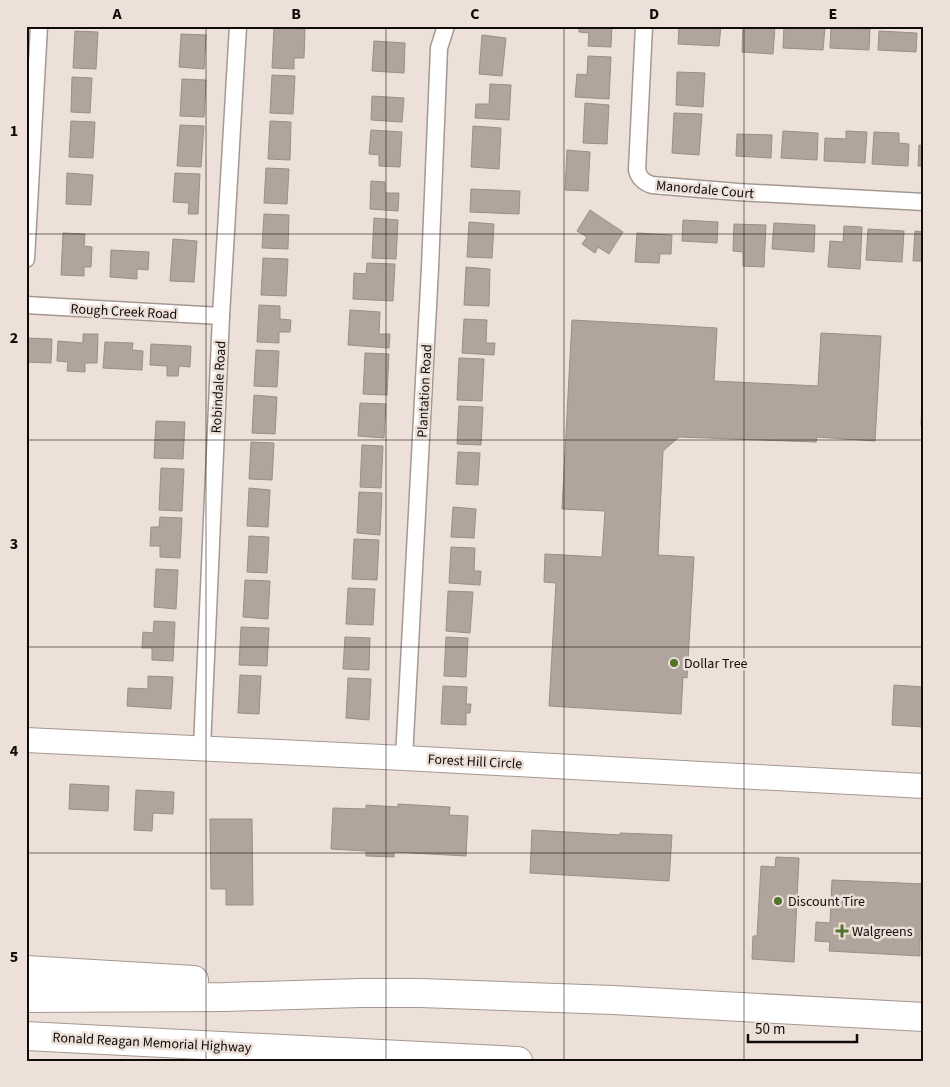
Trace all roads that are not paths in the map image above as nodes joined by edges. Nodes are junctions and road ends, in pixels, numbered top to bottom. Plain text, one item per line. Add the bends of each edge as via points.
1 (39, 26) edge
2 (238, 26) edge
3 (446, 26) edge
4 (644, 26) edge
5 (924, 202) edge
6 (26, 259) edge
7 (26, 305) edge
8 (221, 316) junction
9 (26, 740) edge
10 (202, 748) junction
11 (404, 758) junction
12 (924, 786) edge
13 (26, 970) edge
14 (360, 993) junction
15 (26, 998) edge
16 (924, 1017) edge
17 (26, 1036) edge
18 (518, 1061) edge

1 - 6 street
2 - 8 street, Robindale Road
3 - 11 street, Plantation Road via 439,48
4 - 5 street, Manordale Court via 637,170 645,183 738,192
7 - 8 street, Rough Creek Road
8 - 10 street, Robindale Road
9 - 10 street, Forest Hill Circle
10 - 11 street, Forest Hill Circle
11 - 12 street, Forest Hill Circle
13 - 14 highway
14 - 15 highway
14 - 16 highway via 613,1000
17 - 18 highway, Ronald Reagan Memorial Highway

